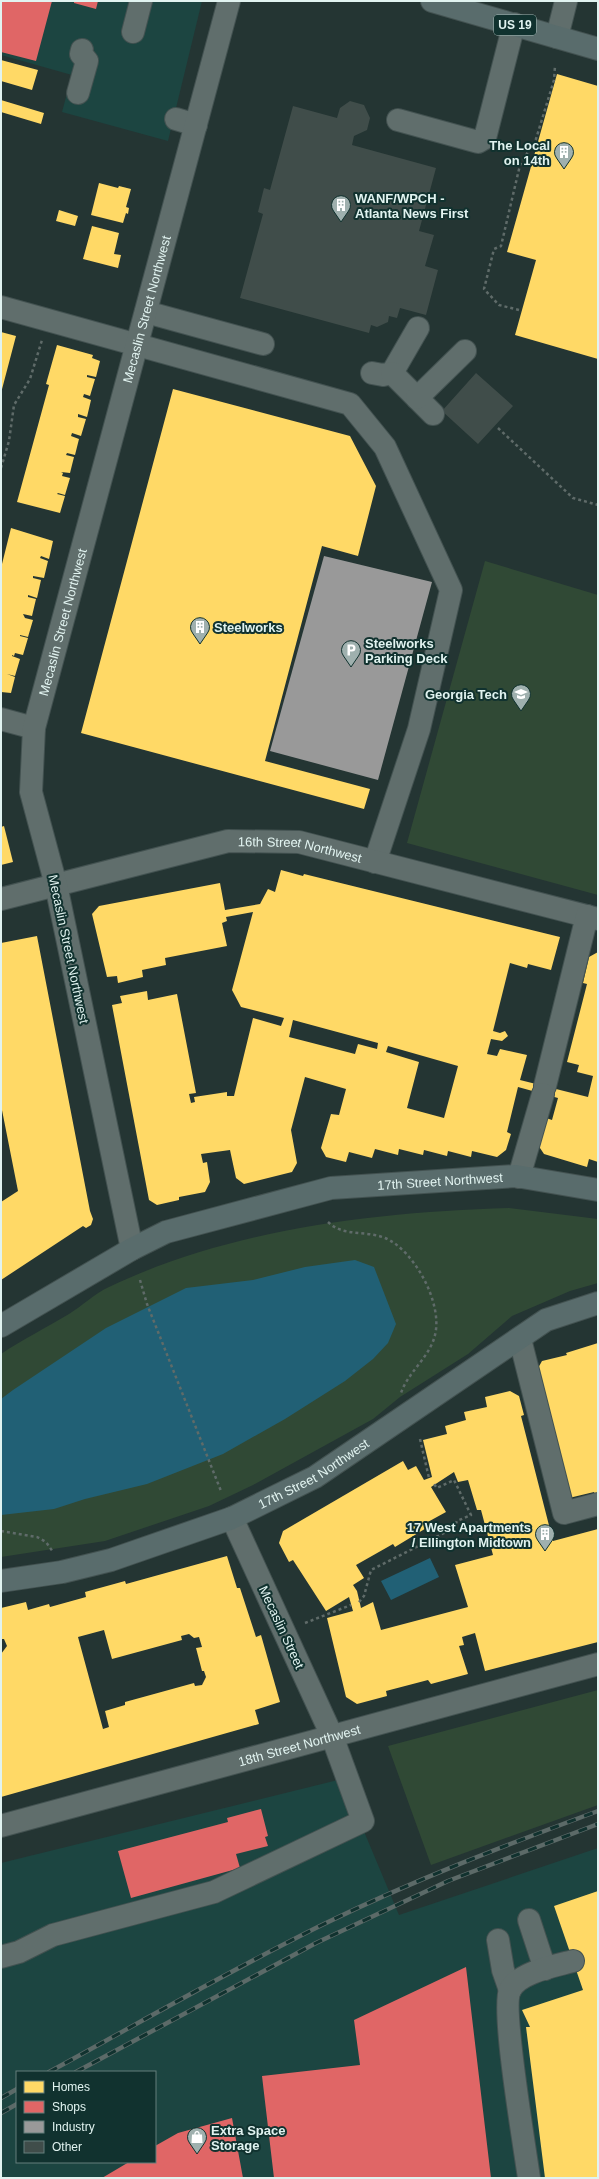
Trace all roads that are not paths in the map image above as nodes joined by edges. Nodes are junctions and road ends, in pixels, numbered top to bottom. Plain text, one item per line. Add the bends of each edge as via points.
1 (141, 1) edge
2 (432, 1) edge
3 (566, 1) edge
4 (226, 2) edge
5 (470, 6) edge
6 (514, 24) junction
7 (133, 32) dead end
8 (557, 37) junction
9 (598, 49) edge
10 (82, 50) dead end
11 (78, 93) dead end
12 (398, 120) dead end
13 (1, 307) edge
14 (146, 312) junction
15 (418, 328) dead end
16 (263, 344) dead end
17 (137, 345) junction
18 (465, 352) dead end
19 (417, 398) junction
20 (433, 414) dead end
21 (1, 719) edge
22 (34, 728) junction
23 (375, 862) junction
24 (56, 885) junction
25 (1, 899) edge
26 (593, 918) edge
27 (520, 1177) junction
28 (598, 1190) edge
29 (132, 1249) junction
30 (598, 1303) edge
31 (1, 1326) edge
32 (520, 1339) junction
33 (598, 1504) edge
34 (232, 1518) junction
35 (1, 1581) edge
36 (598, 1664) edge
37 (332, 1736) junction
38 (1, 1826) edge
39 (529, 1920) dead end
40 (498, 1940) dead end
41 (1, 1957) edge
42 (573, 1961) dead end
43 (545, 1969) junction
44 (510, 1990) junction
45 (529, 2178) edge

1 - 7 street
2 - 5 main road, US 19
3 - 8 street
4 - 14 street, Mecaslin Street Northwest via 206,51 186,122
5 - 6 main road, US 19
6 - 8 main road, US 19
6 - 12 street via 485,138 478,142
8 - 9 main road, US 19
10 - 11 street via 81,54 87,60
13 - 17 street
14 - 16 street
14 - 17 street, Mecaslin Street Northwest
15 - 19 street via 382,373
17 - 22 street, Mecaslin Street Northwest
17 - 23 street via 350,404 385,447 451,590 419,729
18 - 19 street
19 - 20 street
21 - 22 street
22 - 24 street, Mecaslin Street Northwest via 31,792
23 - 24 street, 16th Street Northwest via 299,842 228,841
23 - 26 street, 16th Street Northwest
24 - 25 street, 16th Street Northwest
24 - 29 street, Mecaslin Street Northwest
26 - 27 street
27 - 28 main road, 17th Street Northwest
27 - 29 main road, 17th Street Northwest via 330,1188 166,1232
29 - 31 main road, 17th Street Northwest
30 - 32 main road, 17th Street Northwest via 546,1320
32 - 33 street via 564,1513
32 - 34 main road, 17th Street Northwest via 315,1477
34 - 35 main road, 17th Street Northwest via 112,1560 62,1572
34 - 37 street, Mecaslin Street
36 - 37 street, 18th Street Northwest
37 - 38 street, 18th Street Northwest
37 - 41 street, Mecaslin Street via 363,1821 214,1892 53,1935 19,1952
39 - 43 street
40 - 44 street via 503,1970
42 - 43 street
43 - 44 street via 519,1980
44 - 45 street via 510,2038

